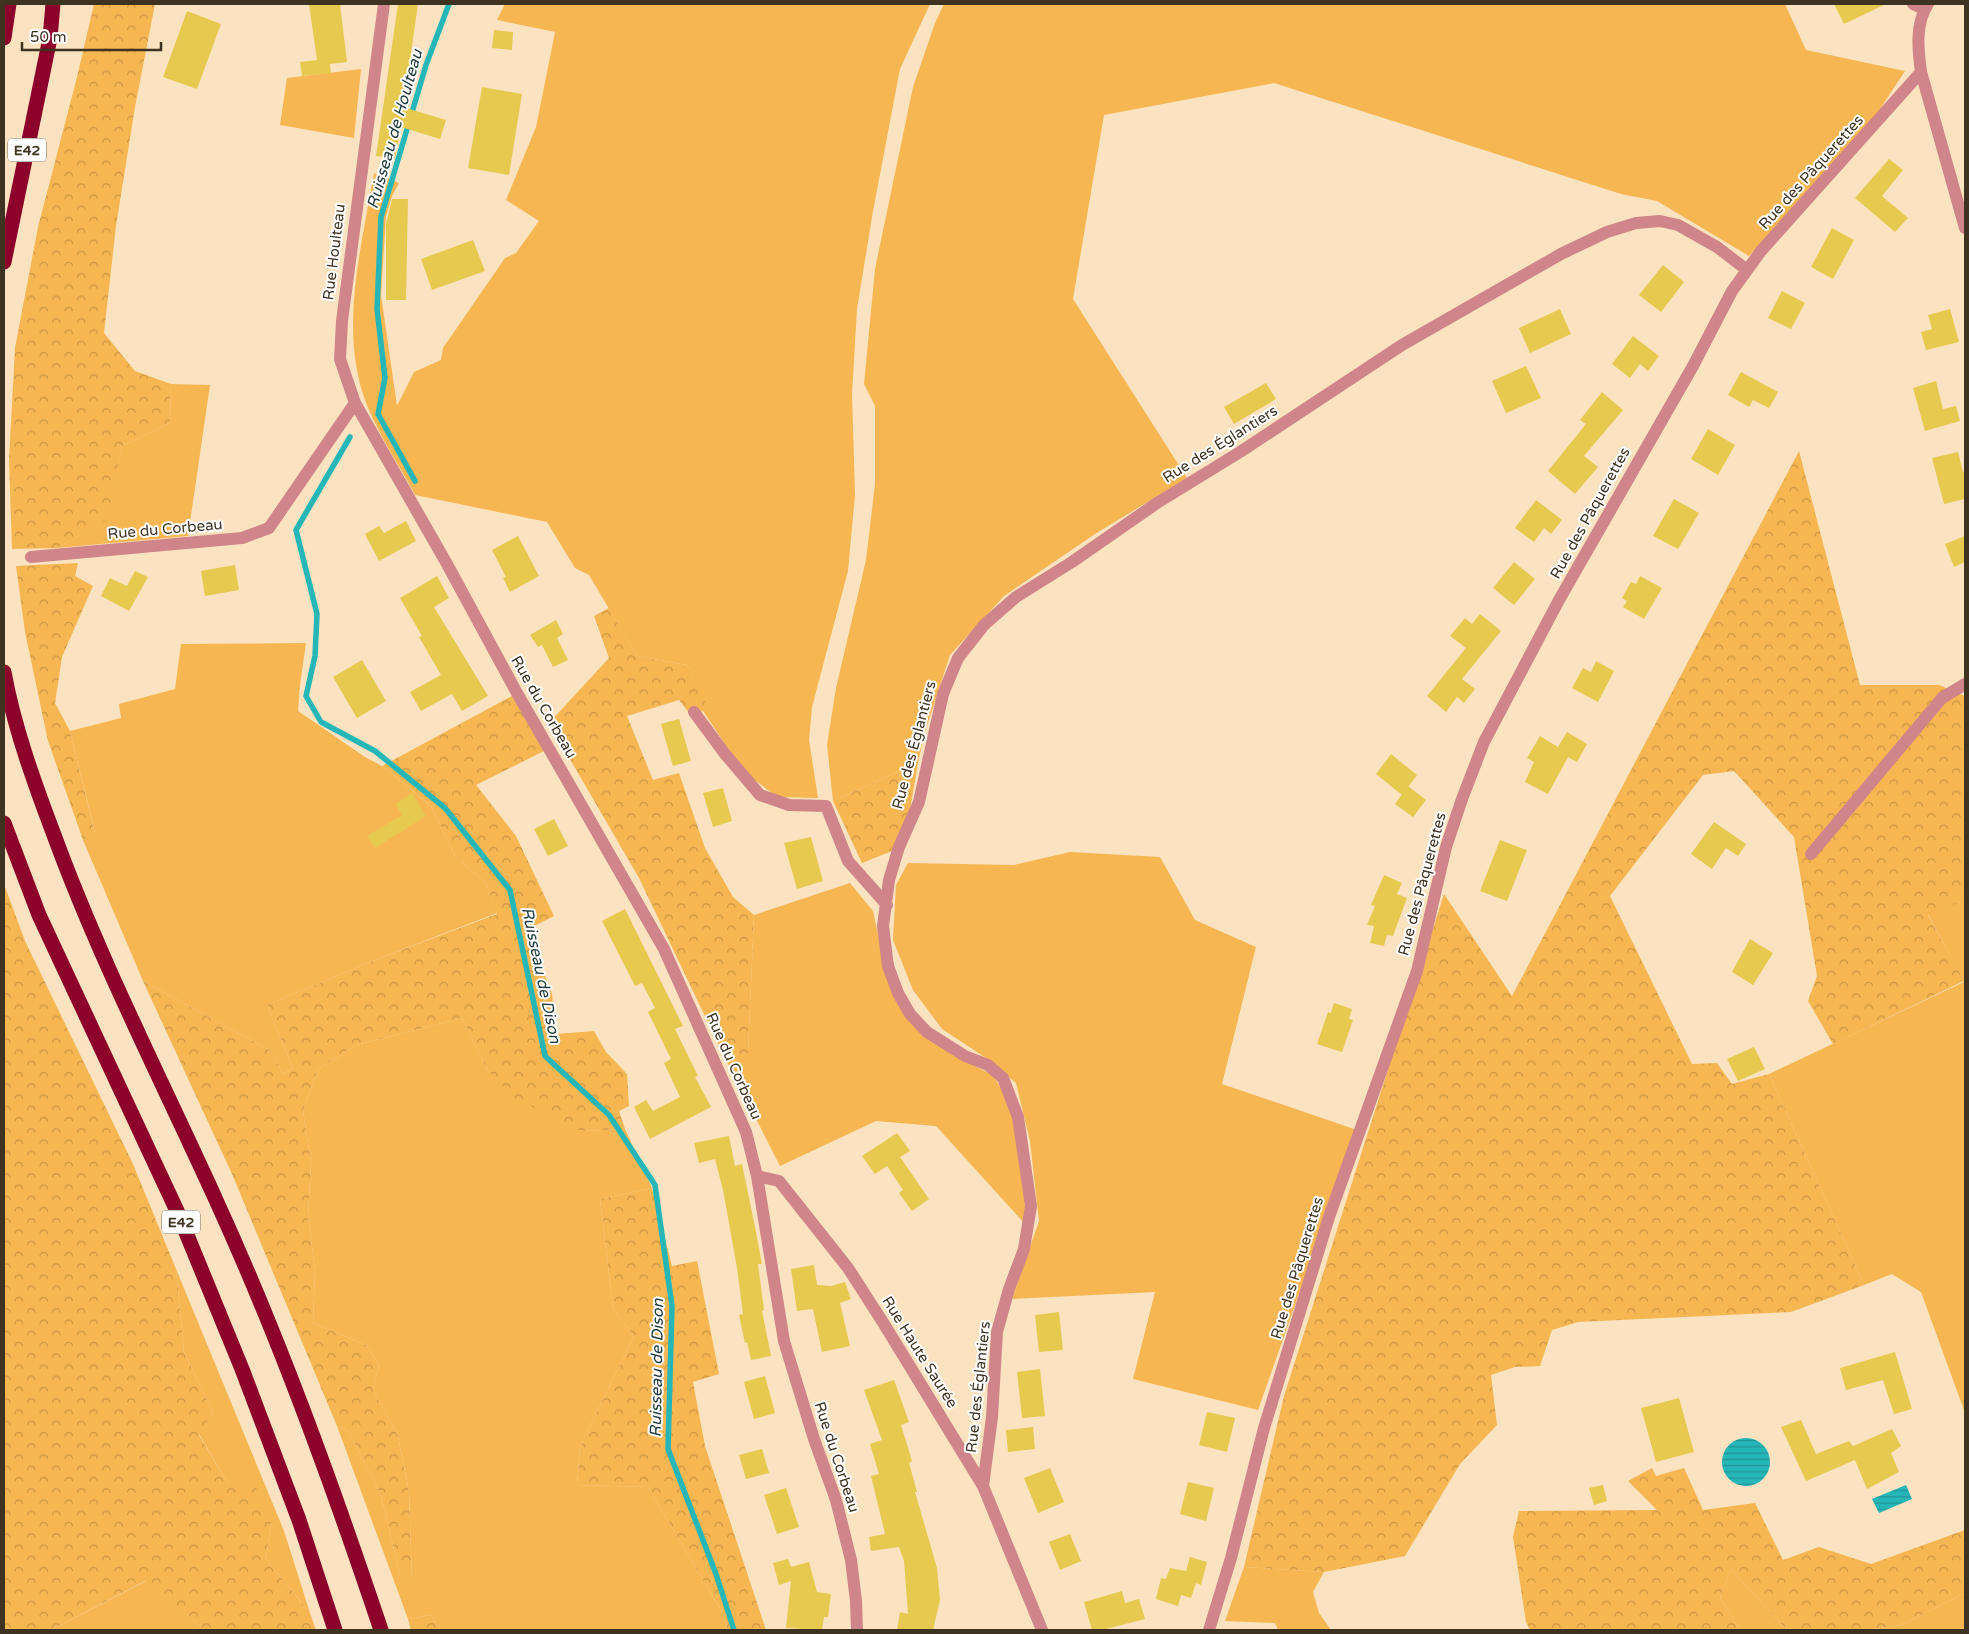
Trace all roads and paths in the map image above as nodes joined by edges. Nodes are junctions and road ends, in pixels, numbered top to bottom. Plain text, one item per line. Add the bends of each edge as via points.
1 (9, 4) edge
2 (53, 4) edge
3 (64, 4) edge
4 (384, 4) edge
5 (1922, 5) edge
6 (4, 38) edge
7 (50, 38) junction
8 (1921, 72) junction
9 (1965, 228) edge
10 (4, 262) edge
11 (1747, 270) junction
12 (355, 403) junction
13 (404, 491) joint
14 (31, 557) dead end
15 (4, 672) edge
16 (1965, 684) edge
17 (694, 712) dead end
18 (4, 823) edge
19 (1811, 854) dead end
20 (887, 905) junction
21 (758, 1176) junction
22 (983, 1486) junction
23 (335, 1630) edge
24 (381, 1630) edge
25 (857, 1630) edge
26 (1042, 1630) edge
27 (1209, 1630) edge

1 - 6 highway
2 - 7 highway, E42
3 - 7 highway
4 - 12 street, Rue Houlteau via 342,321 340,359
5 - 8 street via 1918,48
7 - 10 highway, E42
8 - 9 street
8 - 11 street, Rue des Pâquerettes
11 - 20 street, Rue des Églantiers via 1717,247 1678,225 1660,221 1636,223 1607,232 1561,254 1402,345 1016,597 984,625 958,658 943,694 918,802 889,880
11 - 27 street, Rue des Pâquerettes via 1732,291 1693,366 1559,600 1481,750 1446,847 1417,971 1329,1216 1264,1428
12 - 13 street, Rue Houlteau
12 - 14 street, Rue du Corbeau via 269,528 242,538
13 - 21 street, Rue du Corbeau via 664,950 746,1132
15 - 24 highway, E42 via 38,792 77,898 217,1201 283,1356 339,1504
16 - 19 street via 1942,698
17 - 20 street via 724,754 760,795 788,804 826,806 848,861
18 - 23 highway, E42 via 39,915 178,1214 242,1369 299,1520
20 - 22 street, Rue des Églantiers via 883,926 888,966 910,1014 927,1032 965,1056 988,1065 1002,1078 1020,1127 1031,1206 1024,1248 997,1332 992,1418
21 - 22 street, Rue Haute Saurée via 779,1181 848,1268
21 - 25 street, Rue du Corbeau via 784,1341 836,1500 851,1560
22 - 26 street, Rue Haute Saurée

